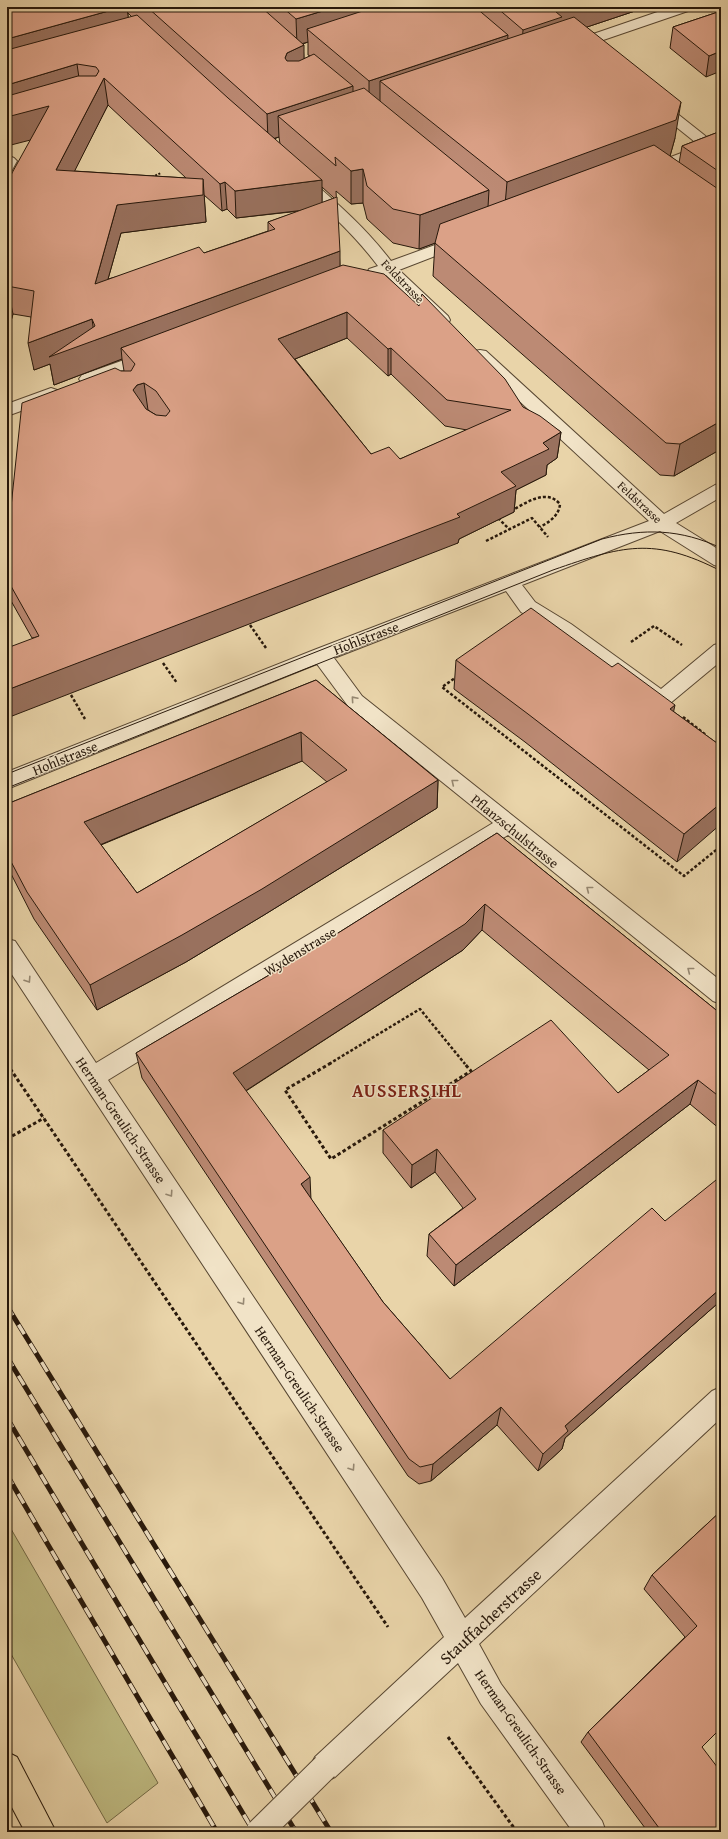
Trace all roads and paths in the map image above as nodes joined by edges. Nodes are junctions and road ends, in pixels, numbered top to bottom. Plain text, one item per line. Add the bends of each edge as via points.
1 (677, 8) edge
2 (557, 51) edge
3 (644, 94) edge
4 (717, 146) edge
5 (289, 169) edge
6 (161, 173) dead end
7 (650, 174) edge
8 (148, 179) edge
9 (477, 234) edge
10 (388, 268) junction
11 (357, 280) edge
12 (453, 330) edge
13 (471, 346) edge
14 (170, 348) edge
15 (7, 410) edge
16 (721, 489) edge
17 (493, 513) edge
18 (497, 518) junction
19 (662, 523) junction
20 (540, 527) junction
21 (509, 529) junction
22 (548, 537) dead end
23 (486, 541) dead end
24 (721, 560) edge
25 (510, 582) junction
26 (250, 625) dead end
27 (628, 644) dead end
28 (683, 646) dead end
29 (266, 649) dead end
30 (721, 650) edge
31 (321, 655) junction
32 (163, 663) dead end
33 (461, 674) edge
34 (177, 684) dead end
35 (71, 695) dead end
36 (661, 700) junction
37 (86, 719) dead end
38 (709, 737) edge
39 (7, 781) edge
40 (507, 825) junction
41 (721, 846) edge
42 (7, 948) edge
43 (721, 994) edge
44 (7, 1064) edge
45 (93, 1078) junction
46 (285, 1090) joint
47 (44, 1118) junction
48 (7, 1139) edge
49 (721, 1400) edge
50 (388, 1627) dead end
51 (462, 1642) junction
52 (448, 1737) dead end
53 (7, 1767) edge
54 (41, 1832) edge
55 (259, 1832) edge
56 (517, 1832) edge
57 (591, 1832) edge

1 - 2 street via 633,24 585,48
3 - 4 street
4 - 7 street
5 - 10 street, Feldstrasse via 348,220
6 - 8 path
9 - 10 street
10 - 11 street
10 - 12 street, Feldstrasse
13 - 19 street, Feldstrasse
14 - 15 street via 115,377 69,386
16 - 19 street, Hohlstrasse
17 - 18 path
18 - 20 path via 540,497 551,496 560,504 558,511 549,523
18 - 21 path
19 - 24 street, Feldstrasse
19 - 25 street, Hohlstrasse
20 - 21 path via 532,518
20 - 22 path
21 - 23 path
25 - 31 street, Hohlstrasse
25 - 36 street via 528,607 564,629
26 - 29 path
27 - 28 path via 654,626
30 - 36 street
31 - 39 street, Hohlstrasse
40 -> 31 street, Pflanzschulstrasse via 355,701
32 - 34 path
33 - 41 path via 442,687 684,876
35 - 37 path
36 - 38 path
43 -> 40 street, Pflanzschulstrasse
40 - 45 street, Wydenstrasse
42 -> 45 street, Herman-Greulich-Strasse
44 - 47 path
45 -> 51 street, Herman-Greulich-Strasse via 432,1588
46 - 46 path via 331,1159 471,1071 420,1009
47 - 48 path
47 - 50 path
49 - 51 street, Stauffacherstrasse
51 - 55 street, Stauffacherstrasse, bridge via 325,1767
51 - 57 street, Herman-Greulich-Strasse via 491,1694
52 - 56 path
53 - 54 main road

